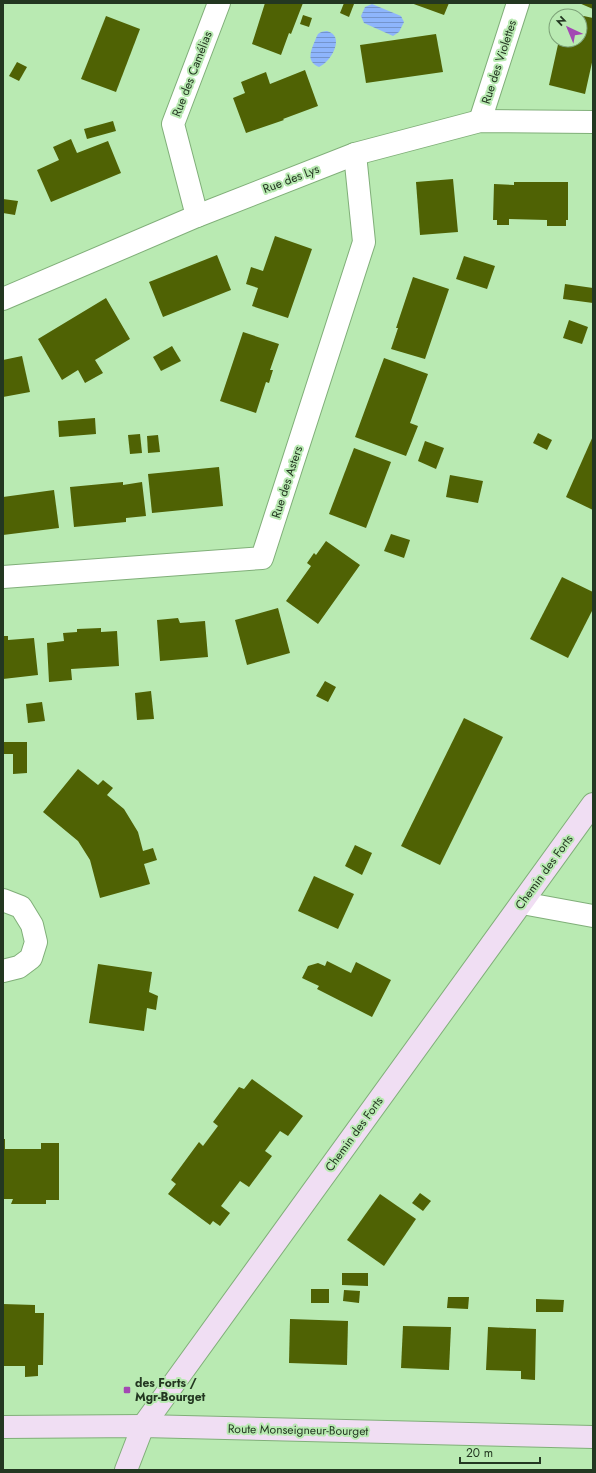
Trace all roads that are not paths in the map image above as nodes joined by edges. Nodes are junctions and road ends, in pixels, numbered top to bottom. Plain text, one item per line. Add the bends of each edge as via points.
1 (219, 3) edge
2 (518, 3) edge
3 (480, 121) junction
4 (593, 122) edge
5 (355, 154) junction
6 (197, 216) junction
7 (3, 299) edge
8 (3, 577) edge
9 (593, 804) edge
10 (3, 900) edge
11 (522, 902) junction
12 (593, 916) edge
13 (3, 971) edge
14 (143, 1426) junction
15 (3, 1427) edge
16 (593, 1437) edge
17 (126, 1470) edge

1 - 6 street, Rue des Camélias via 173,124
2 - 3 street, Rue des Violettes
3 - 4 street, Rue des Lys
3 - 5 street, Rue des Lys
5 - 6 street, Rue des Lys
5 - 8 street, Rue des Asters via 364,242 262,558
6 - 7 street, Rue des Lys
9 - 11 street, Chemin des Forts
10 - 13 street via 21,907 32,925 36,942 31,958 18,967
11 - 12 street
11 - 14 street, Chemin des Forts
14 - 15 street, Route Monseigneur-Bourget
14 - 16 street, Route Monseigneur-Bourget
14 - 17 street, Chemin des Forts

